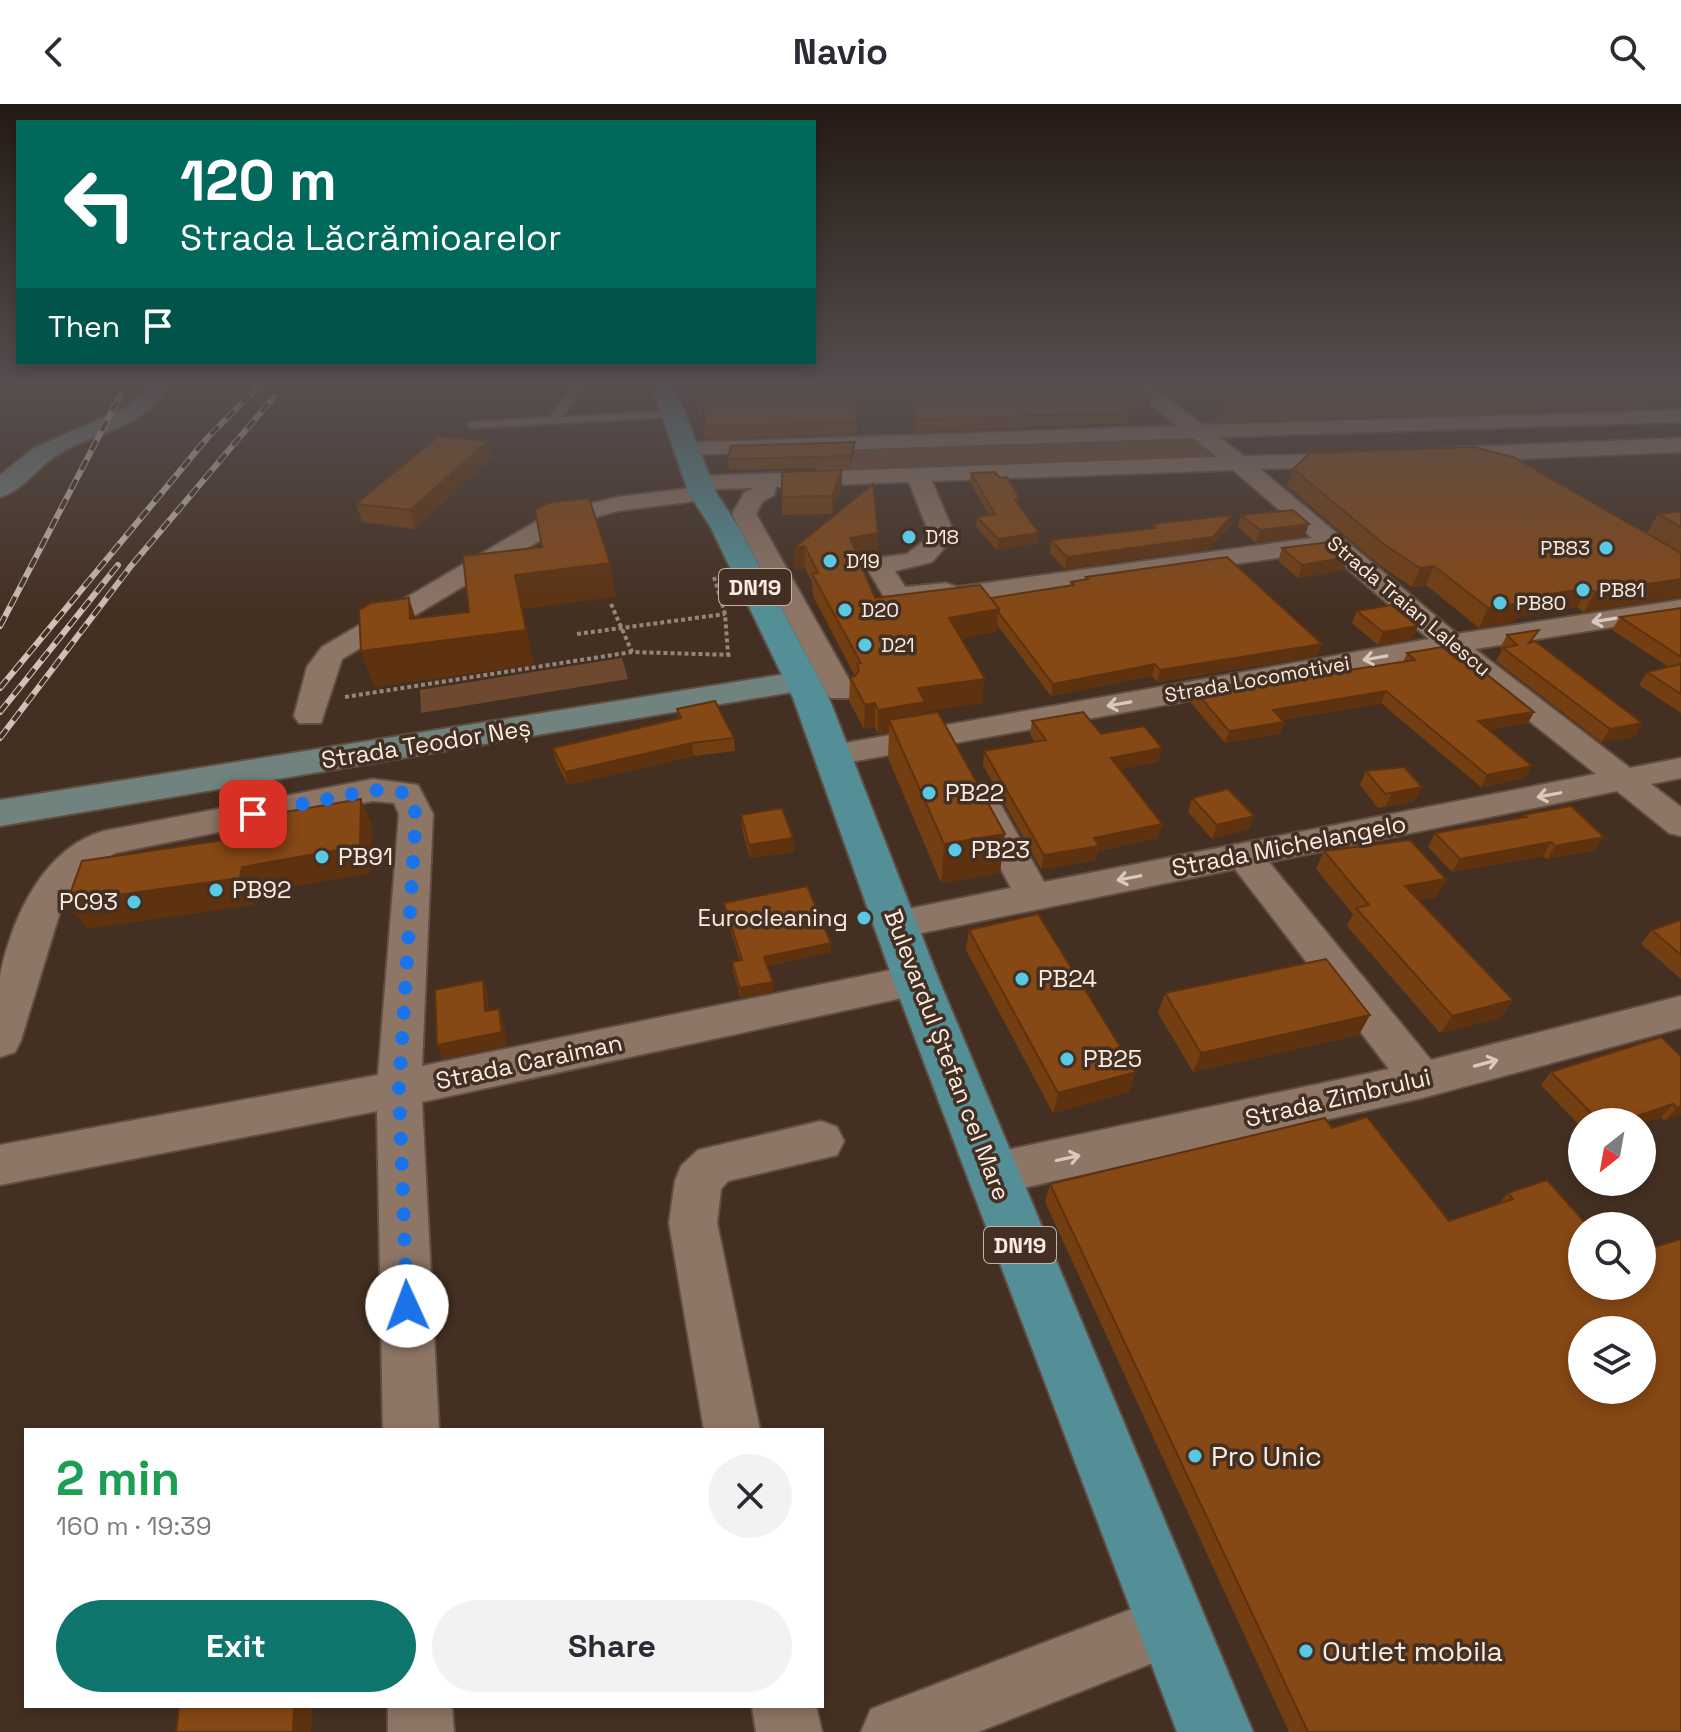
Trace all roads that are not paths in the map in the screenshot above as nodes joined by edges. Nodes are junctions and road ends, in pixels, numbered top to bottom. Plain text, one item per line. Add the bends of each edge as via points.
1 (16, 462) edge
2 (17, 462) edge
3 (690, 462) edge
4 (815, 462) edge
5 (1238, 462) edge
6 (1292, 462) edge
7 (1505, 462) edge
8 (1241, 464) junction
9 (1526, 475) edge
10 (919, 476) junction
11 (817, 479) junction
12 (772, 486) junction
13 (701, 488) junction
14 (0, 489) edge
15 (0, 504) edge
16 (724, 526) junction
17 (1334, 542) junction
18 (921, 559) junction
19 (946, 591) junction
20 (1681, 608) edge
21 (1451, 644) junction
22 (804, 681) junction
23 (841, 692) dead end
24 (312, 709) road end
25 (947, 735) junction
26 (834, 755) junction
27 (1681, 768) edge
28 (1626, 780) junction
29 (0, 813) edge
30 (1681, 825) edge
31 (1244, 855) junction
32 (1034, 896) junction
33 (897, 924) junction
34 (916, 980) junction
35 (1681, 1012) edge
36 (0, 1040) edge
37 (1422, 1080) junction
38 (399, 1089) junction
39 (821, 1141) dead end
40 (0, 1165) edge
41 (992, 1174) junction
42 (411, 1428) edge
43 (732, 1428) edge
44 (1171, 1625) junction
45 (420, 1708) edge
46 (784, 1708) edge
47 (421, 1732) edge
48 (789, 1732) edge
49 (894, 1732) edge
50 (1215, 1732) edge

1 - 14 main road
2 - 15 main road
3 - 13 main road, Bulevardul Ștefan cel Mare / DN19
4 - 11 street
5 - 8 street, Strada Traian Lalescu
6 - 8 street
7 - 9 street
8 - 10 street
8 - 17 street, Strada Traian Lalescu
10 - 11 street
10 - 18 street via 943,536 933,553
11 - 12 street
12 - 13 street
12 - 16 street via 731,506
12 - 23 street via 752,498 744,514
13 - 16 main road, Bulevardul Ștefan cel Mare / DN19
13 - 24 street via 564,515 332,653 322,667
16 - 22 main road, Bulevardul Ștefan cel Mare / DN19
17 - 19 street via 950,596
17 - 21 street, Strada Traian Lalescu
18 - 19 street
18 - 19 street via 878,565 897,596
20 -> 21 street, Strada Locomotivei
21 -> 25 street, Strada Locomotivei
21 - 28 street, Strada Traian Lalescu
22 - 26 main road, Bulevardul Ștefan cel Mare / DN19
22 - 29 main road, Strada Teodor Neș
25 - 26 street, Strada Locomotivei
25 - 32 street
26 - 33 main road, Bulevardul Ștefan cel Mare / DN19
27 - 28 street, Strada Michelangelo
28 - 30 street, Strada Traian Lalescu
28 -> 31 street, Strada Michelangelo
31 -> 32 street, Strada Michelangelo
31 - 37 street
32 - 33 street, Strada Michelangelo
33 - 34 main road, Bulevardul Ștefan cel Mare / DN19
34 - 38 street, Strada Caraiman
34 - 41 main road, Bulevardul Ștefan cel Mare / DN19
37 -> 35 street, Strada Zimbrului
36 - 38 street via 45,898 71,865 104,843 373,790 406,793 416,814
41 -> 37 street, Strada Zimbrului
38 - 40 street, Strada Caraiman
38 - 42 street
39 - 43 street via 714,1164 698,1181 693,1223
41 - 44 main road, Bulevardul Ștefan cel Mare / DN19
44 - 49 street
44 - 50 main road, Bulevardul Ștefan cel Mare / DN19
45 - 47 street
46 - 48 street

